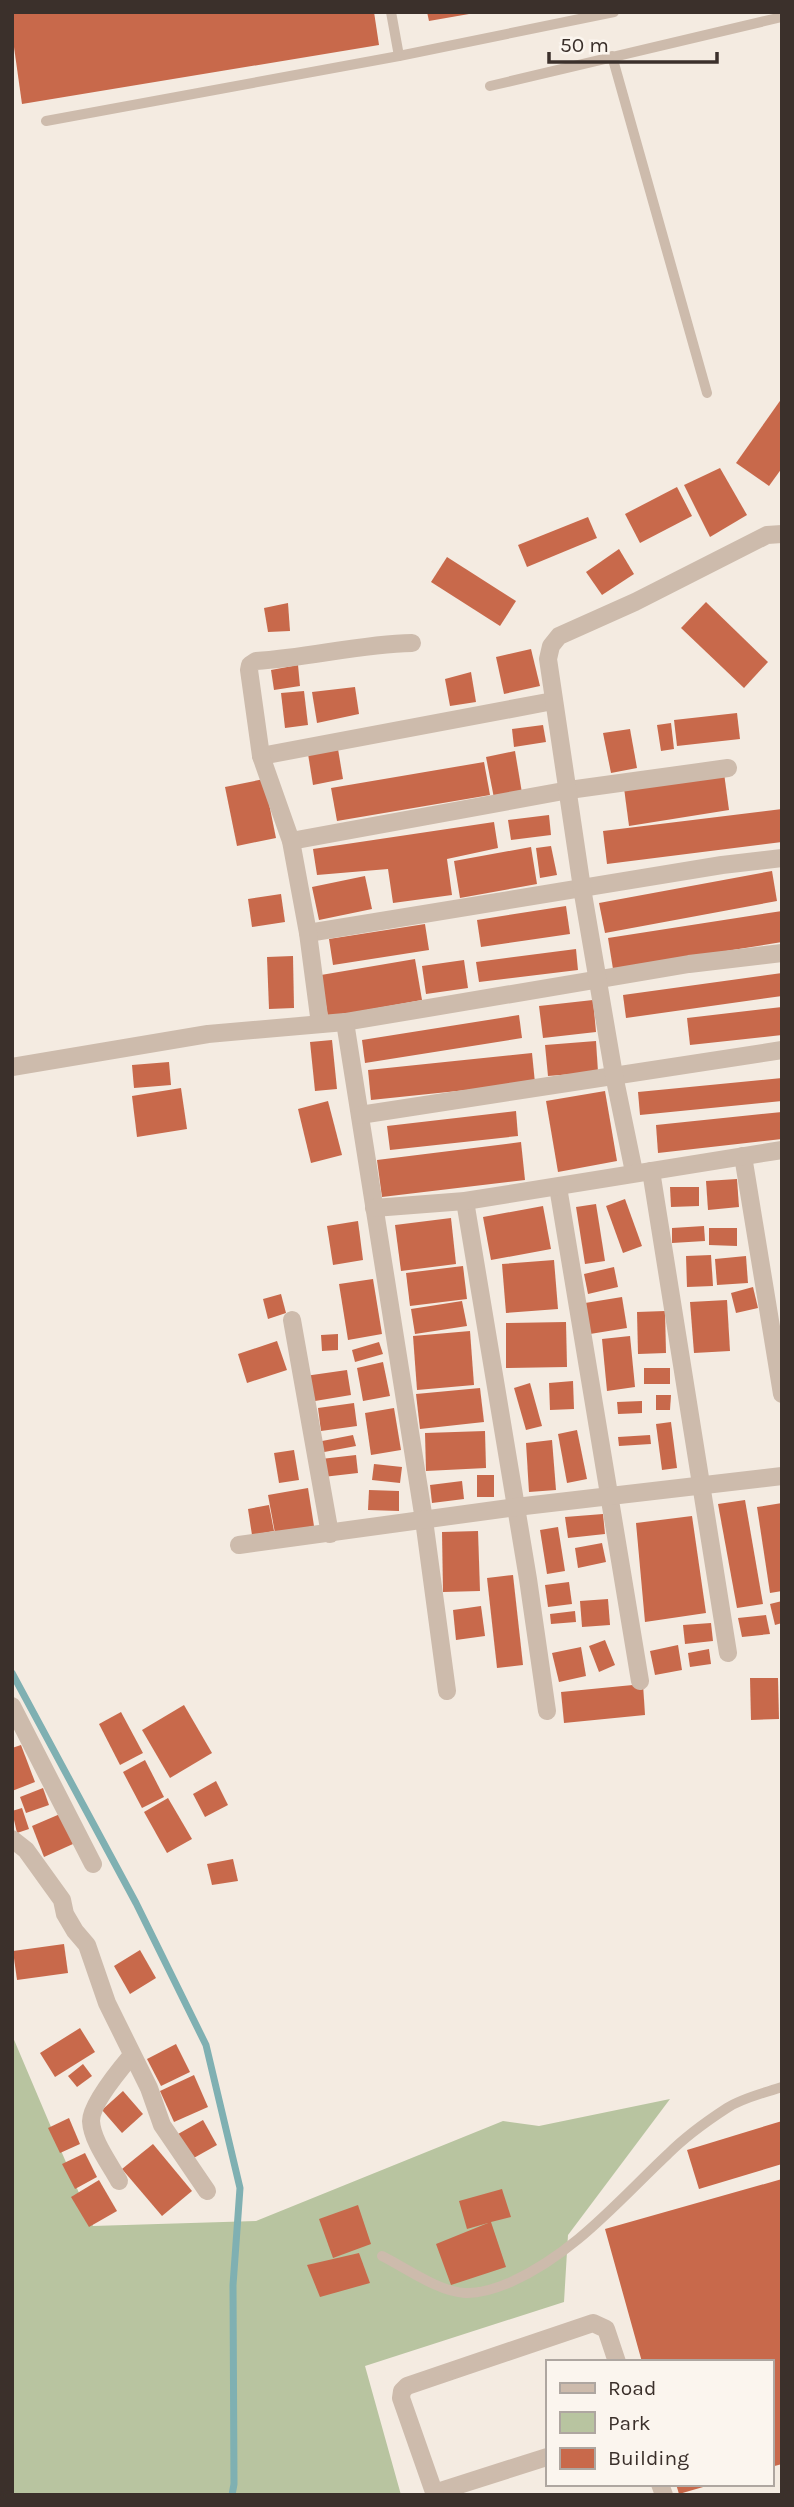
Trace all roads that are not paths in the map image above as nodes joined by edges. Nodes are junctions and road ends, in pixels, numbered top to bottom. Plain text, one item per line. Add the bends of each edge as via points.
1 (391, 12) edge
2 (614, 12) edge
3 (782, 18) edge
4 (399, 56) junction
5 (612, 56) junction
6 (490, 86) dead end
7 (46, 121) dead end
8 (707, 393) dead end
9 (782, 534) edge
10 (412, 643) dead end
11 (553, 701) junction
12 (261, 756) junction
13 (728, 768) dead end
14 (569, 790) junction
15 (291, 841) junction
16 (782, 858) edge
17 (582, 888) junction
18 (308, 933) junction
19 (782, 953) edge
20 (599, 981) junction
21 (345, 1022) junction
22 (320, 1024) junction
23 (782, 1049) edge
24 (12, 1067) edge
25 (614, 1075) junction
26 (360, 1115) junction
27 (782, 1150) edge
28 (743, 1156) junction
29 (642, 1172) junction
30 (558, 1187) junction
31 (465, 1201) junction
32 (374, 1208) junction
33 (292, 1320) dead end
34 (782, 1394) edge
35 (782, 1476) edge
36 (701, 1487) junction
37 (607, 1496) junction
38 (516, 1507) junction
39 (424, 1520) junction
40 (330, 1534) junction
41 (239, 1545) dead end
42 (728, 1653) dead end
43 (640, 1681) dead end
44 (447, 1691) dead end
45 (12, 1706) edge
46 (547, 1711) dead end
47 (12, 1839) edge
48 (93, 1864) dead end
49 (132, 2055) junction
50 (782, 2087) edge
51 (119, 2181) dead end
52 (207, 2191) dead end
53 (383, 2256) dead end
54 (616, 2360) edge
55 (546, 2457) edge
56 (435, 2494) edge

1 - 4 lane
2 - 4 lane
3 - 5 lane
4 - 7 lane
5 - 6 lane
5 - 8 lane
9 - 11 street via 767,535 559,636 548,659
10 - 12 street via 374,644 252,663 249,670
11 - 12 street
11 - 14 street
12 - 15 street
13 - 14 street
14 - 15 street
14 - 17 street
15 - 18 street
16 - 17 street
17 - 18 street
17 - 20 street
18 - 22 street
19 - 20 street
20 - 21 street
20 - 25 street
21 - 22 street
21 - 26 street
22 - 24 street via 208,1034
23 - 25 street
25 - 26 street
25 - 29 street
26 - 32 street
27 - 28 street
28 - 29 street
28 - 34 street
29 - 30 street
29 - 36 street
30 - 31 street
30 - 37 street
31 - 32 street
31 - 38 street
32 - 39 street
33 - 40 street
35 - 36 street
36 - 37 street
36 - 42 street
37 - 38 street
37 - 43 street
38 - 39 street
38 - 46 street
39 - 40 street
39 - 44 street
40 - 41 street
45 - 48 street
47 - 49 street via 26,1850 62,1900 65,1914 87,1945
49 - 51 street via 92,2113 92,2128
49 - 52 street via 162,2125
50 - 53 lane via 729,2106 670,2152 589,2232 547,2263 504,2285 468,2294 455,2292
54 - 56 street via 606,2329 593,2323 407,2386 401,2398
55 - 56 street

